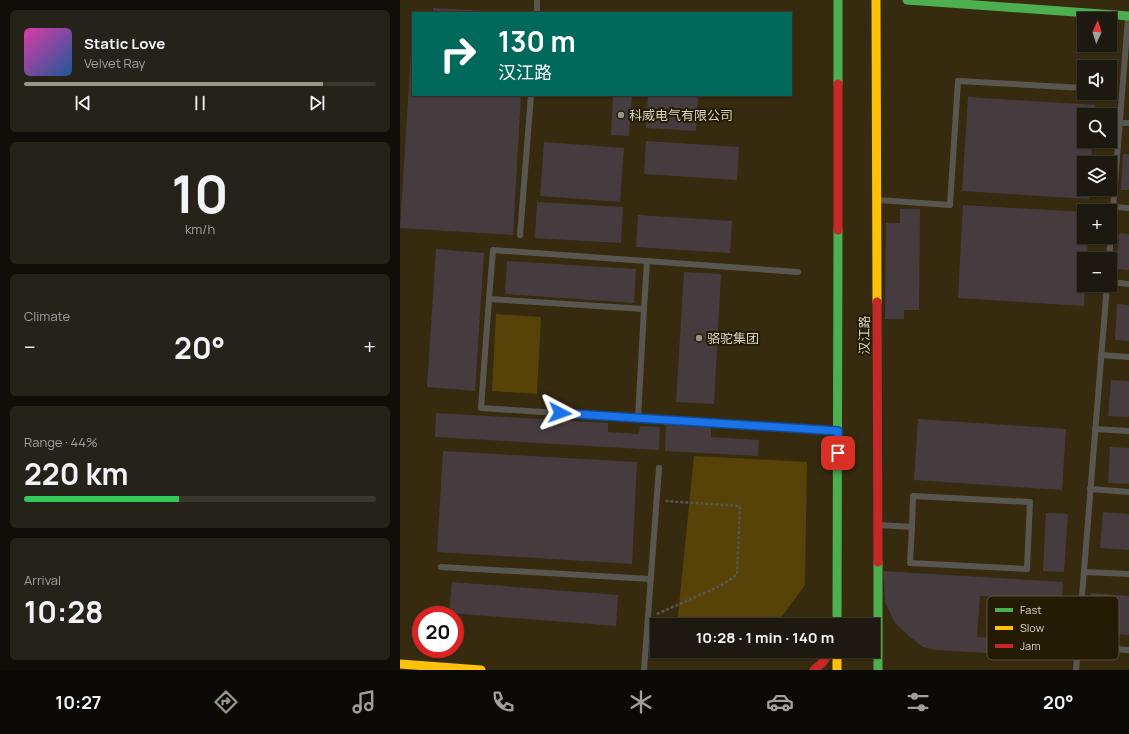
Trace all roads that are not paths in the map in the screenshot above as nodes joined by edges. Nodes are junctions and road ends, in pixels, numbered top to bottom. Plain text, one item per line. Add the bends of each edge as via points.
1 (538, 0) edge
2 (838, 0) edge
3 (876, 0) edge
4 (907, 0) edge
5 (536, 12) edge
6 (1129, 16) edge
7 (1077, 88) edge
8 (531, 96) edge
9 (1120, 122) junction
10 (1129, 123) edge
11 (877, 200) junction
12 (1113, 204) edge
13 (1117, 207) edge
14 (1129, 208) edge
15 (520, 235) dead end
16 (647, 261) junction
17 (798, 272) dead end
18 (1117, 283) edge
19 (1129, 284) edge
20 (1106, 292) edge
21 (489, 300) junction
22 (644, 309) junction
23 (1101, 355) junction
24 (1129, 357) edge
25 (638, 418) junction
26 (1095, 429) junction
27 (838, 431) junction
28 (1129, 431) edge
29 (659, 468) dead end
30 (1090, 489) junction
31 (1129, 492) edge
32 (877, 525) junction
33 (912, 527) junction
34 (441, 567) dead end
35 (1084, 572) junction
36 (1129, 574) edge
37 (651, 578) junction
38 (1082, 596) edge
39 (837, 618) edge
40 (878, 618) edge
41 (880, 648) edge
42 (1119, 649) edge
43 (1129, 650) edge
44 (826, 658) edge
45 (837, 658) edge
46 (878, 658) edge
47 (1077, 660) edge
48 (887, 663) dead end
49 (400, 664) edge
50 (481, 670) edge
51 (644, 670) edge
52 (814, 670) edge
53 (837, 670) edge
54 (878, 670) edge
55 (1076, 670) edge

1 - 5 lane
2 - 27 main road, 汉江路
3 - 11 main road, 汉江路
4 - 6 main road
6 - 9 lane
7 - 11 lane via 958,81 950,205
8 - 15 lane
9 - 10 lane
9 - 12 lane
11 - 32 main road, 汉江路
13 - 14 lane
16 - 17 lane
16 - 21 lane via 493,250
16 - 22 lane
18 - 19 lane
20 - 23 lane
21 - 22 lane
21 - 25 lane via 481,408
22 - 25 lane
23 - 24 lane
23 - 26 lane
25 - 27 lane
26 - 28 lane
26 - 30 lane
27 - 39 main road, 汉江路
29 - 37 lane
30 - 31 lane
30 - 35 lane
32 - 33 lane
32 - 40 main road, 汉江路
33 - 33 lane via 913,496 1030,502 1026,569 910,563
34 - 37 lane
35 - 36 lane
35 - 38 lane
37 - 51 lane
41 - 48 main road
42 - 43 lane
44 - 52 main road
45 - 53 main road
46 - 54 main road, 汉江路
47 - 55 lane
49 - 50 main road

